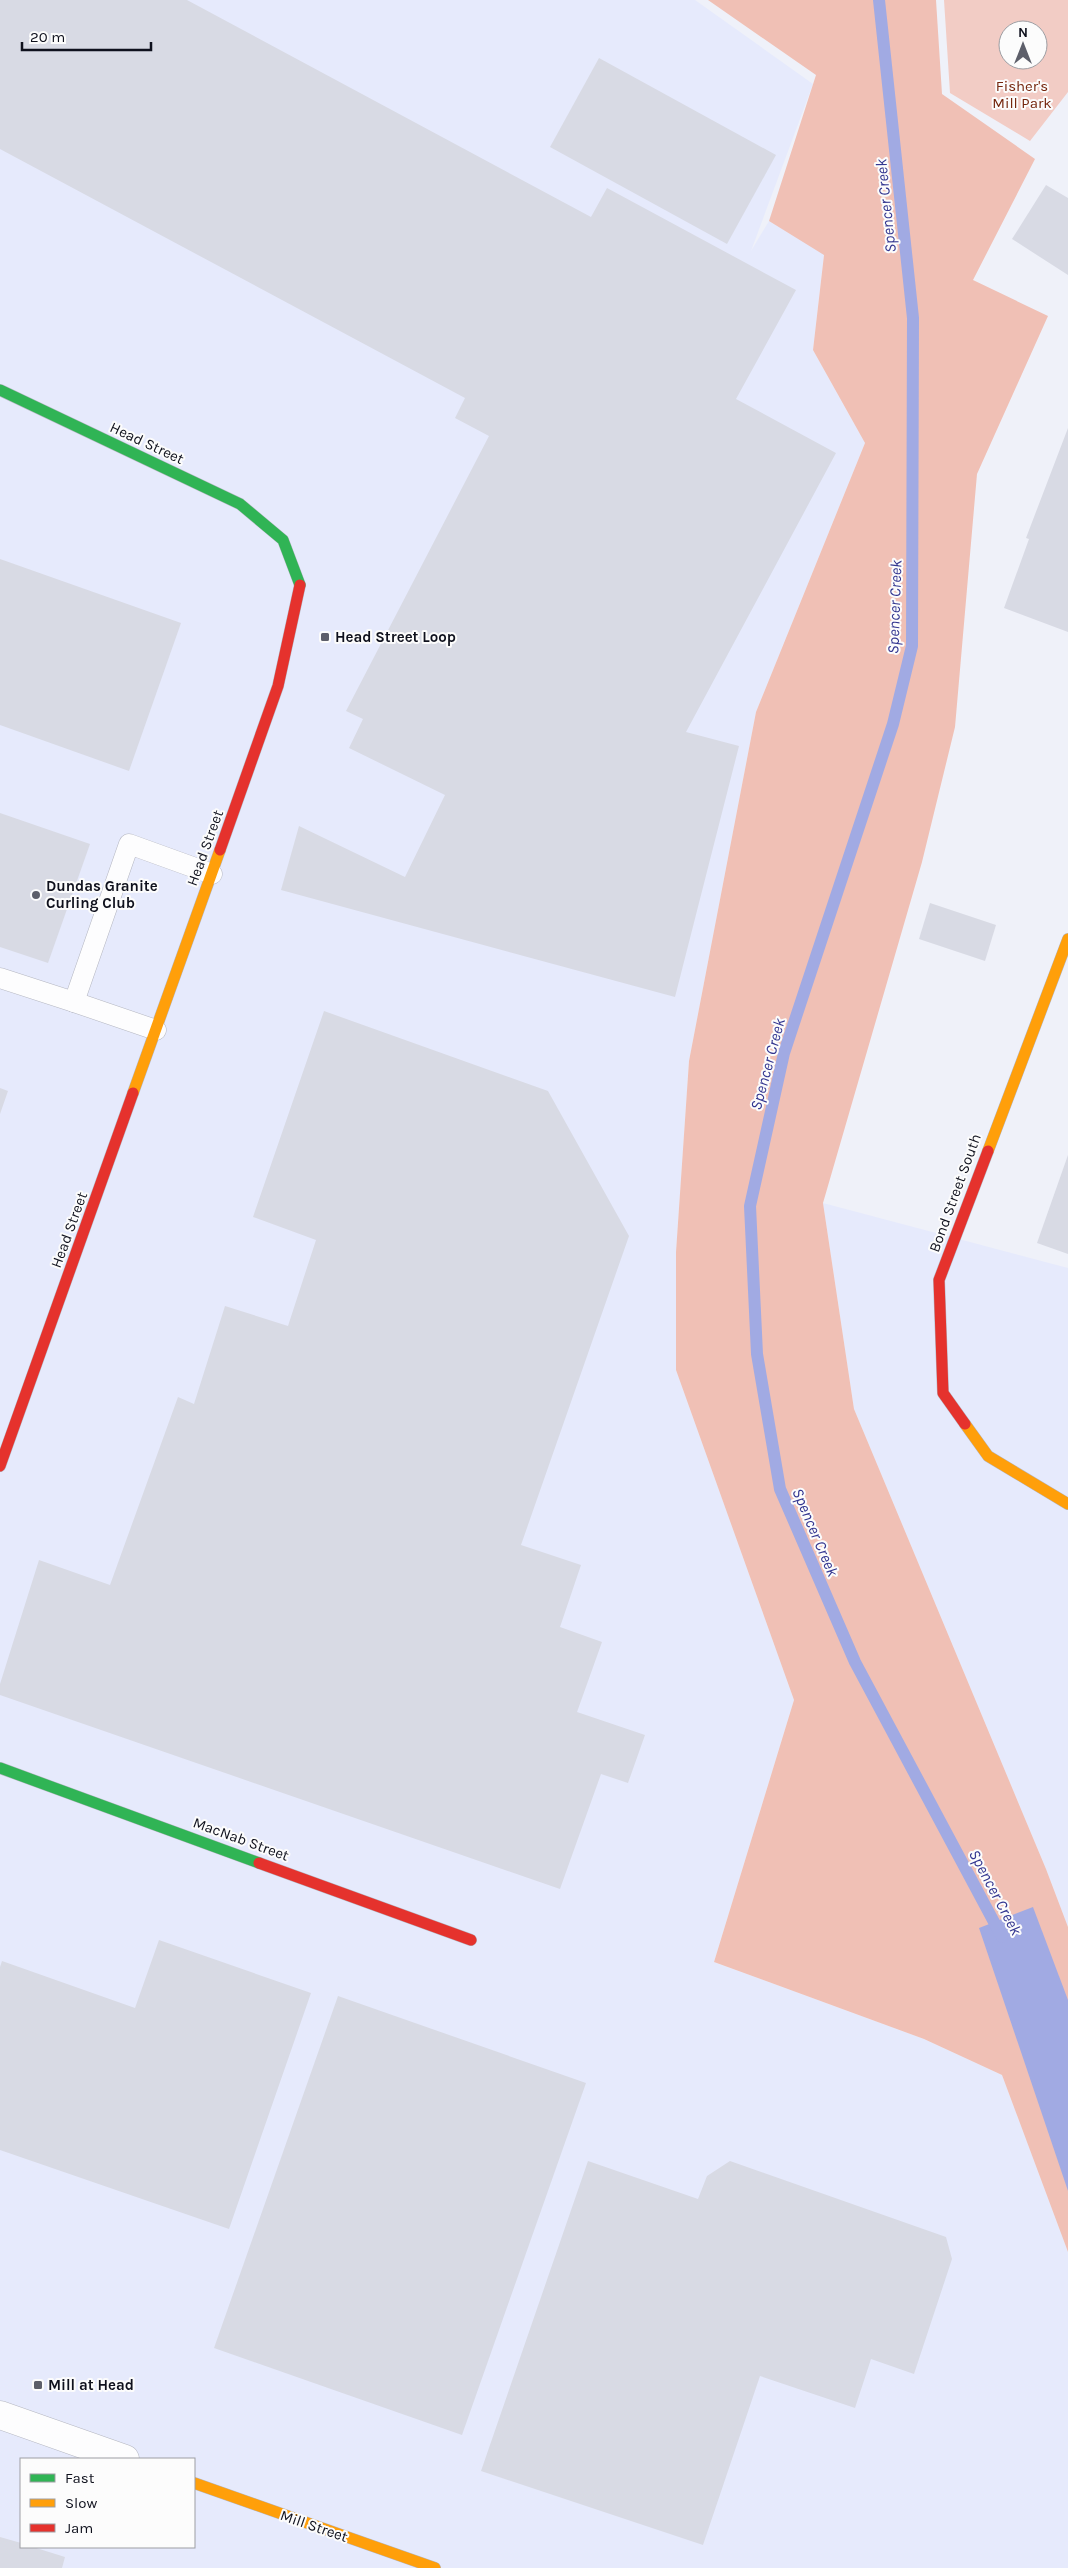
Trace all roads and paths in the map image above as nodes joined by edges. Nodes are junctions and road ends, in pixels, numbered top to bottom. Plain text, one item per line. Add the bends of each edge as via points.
1 (0, 390) edge
2 (212, 874) junction
3 (1068, 939) edge
4 (0, 978) edge
5 (74, 1002) junction
6 (156, 1030) junction
7 (0, 1466) edge
8 (1068, 1504) edge
9 (0, 1768) edge
10 (471, 1940) dead end
11 (0, 2415) edge
12 (122, 2458) edge
13 (195, 2483) edge
14 (435, 2568) edge

1 - 2 street, Head Street via 240,504 283,540 300,586 278,686
2 - 5 lane via 129,844
2 - 6 street, Head Street
3 - 8 street, Bond Street South via 939,1280 943,1393 988,1456
4 - 5 lane
5 - 6 lane
6 - 7 street, Head Street
9 - 10 street, MacNab Street
11 - 12 street
13 - 14 street, Mill Street

